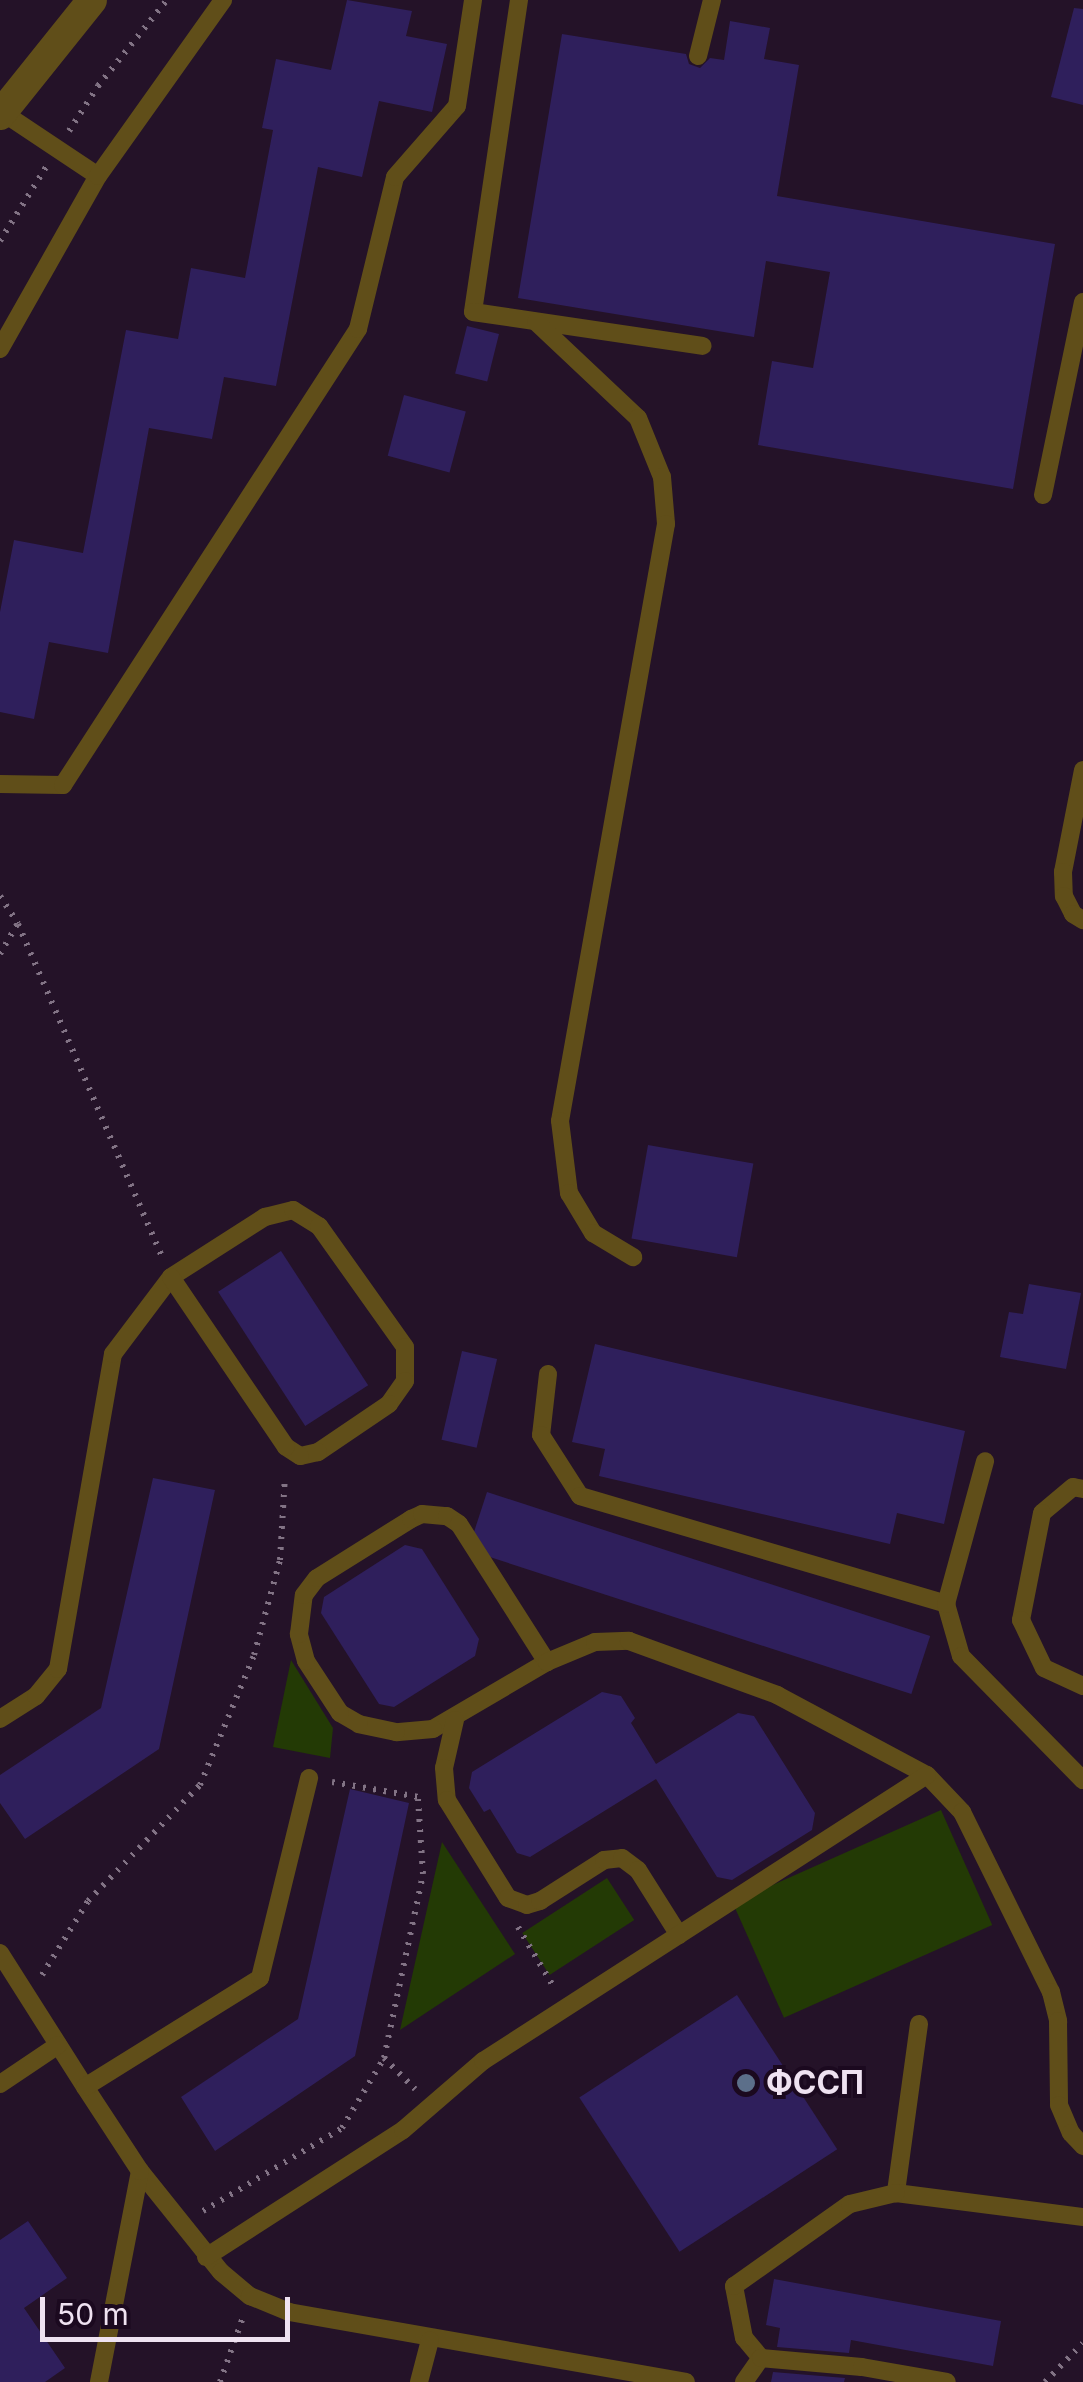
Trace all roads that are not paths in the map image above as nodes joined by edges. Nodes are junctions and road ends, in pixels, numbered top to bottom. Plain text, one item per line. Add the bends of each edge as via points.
1 (92, 0) edge
2 (223, 0) edge
3 (473, 0) edge
4 (519, 0) edge
5 (712, 0) edge
6 (698, 56) dead end
7 (1, 113) edge
8 (98, 176) junction
9 (1083, 302) edge
10 (536, 322) junction
11 (702, 346) dead end
12 (0, 350) edge
13 (1043, 495) dead end
14 (1083, 770) edge
15 (0, 784) edge
16 (1083, 920) edge
17 (633, 1257) dead end
18 (170, 1277) junction
19 (548, 1374) dead end
20 (985, 1461) dead end
21 (1083, 1489) edge
22 (946, 1604) junction
23 (547, 1662) junction
24 (1083, 1686) edge
25 (0, 1719) edge
26 (455, 1720) junction
27 (927, 1775) junction
28 (309, 1778) road end
29 (1083, 1780) edge
30 (679, 1935) junction
31 (0, 1953) edge
32 (919, 2024) dead end
33 (58, 2045) junction
34 (0, 2084) edge
35 (84, 2087) junction
36 (1083, 2146) edge
37 (140, 2171) junction
38 (896, 2193) junction
39 (1083, 2217) edge
40 (206, 2258) junction
41 (430, 2340) junction
42 (761, 2358) junction
43 (861, 2375) edge
44 (98, 2382) edge
45 (418, 2382) edge
46 (686, 2382) edge
47 (744, 2382) edge
48 (947, 2382) edge

1 - 7 street
2 - 8 lane
3 - 15 lane via 457,106 395,177 358,329 63,785
4 - 10 lane via 473,312
5 - 6 lane
7 - 8 lane
8 - 12 lane
9 - 13 lane
10 - 11 lane
10 - 17 lane via 638,418 662,477 666,524 560,1121 569,1193 593,1233
14 - 16 lane via 1062,872 1064,896
18 - 18 lane via 265,1217 294,1210 319,1226 405,1347 405,1381 389,1404 318,1452 300,1456 286,1447
18 - 25 lane via 113,1354 58,1669 36,1696
19 - 22 lane via 540,1435 580,1496
20 - 22 lane
21 - 24 lane via 1073,1487 1042,1512 1021,1620 1044,1668
22 - 29 lane via 961,1656
23 - 26 lane
23 - 26 lane via 459,1524 447,1516 411,1519 312,1582 304,1595 300,1647 340,1714 407,1733
23 - 27 lane via 595,1642 629,1640 768,1690
26 - 30 lane via 443,1781 451,1810 502,1891 516,1903 540,1900 604,1860 622,1858 638,1870
27 - 30 lane
27 - 36 lane via 962,1812 1051,1992 1059,2105
28 - 35 lane via 260,1978
30 - 40 lane via 482,2062 403,2130
31 - 33 lane
32 - 38 lane
33 - 34 lane
33 - 35 lane
35 - 37 lane
37 - 40 lane
37 - 44 lane
38 - 39 lane
38 - 42 lane via 850,2204 734,2286 744,2338
40 - 41 lane via 250,2296 288,2312
41 - 45 lane
41 - 46 lane
42 - 43 lane
42 - 47 lane
43 - 48 lane

